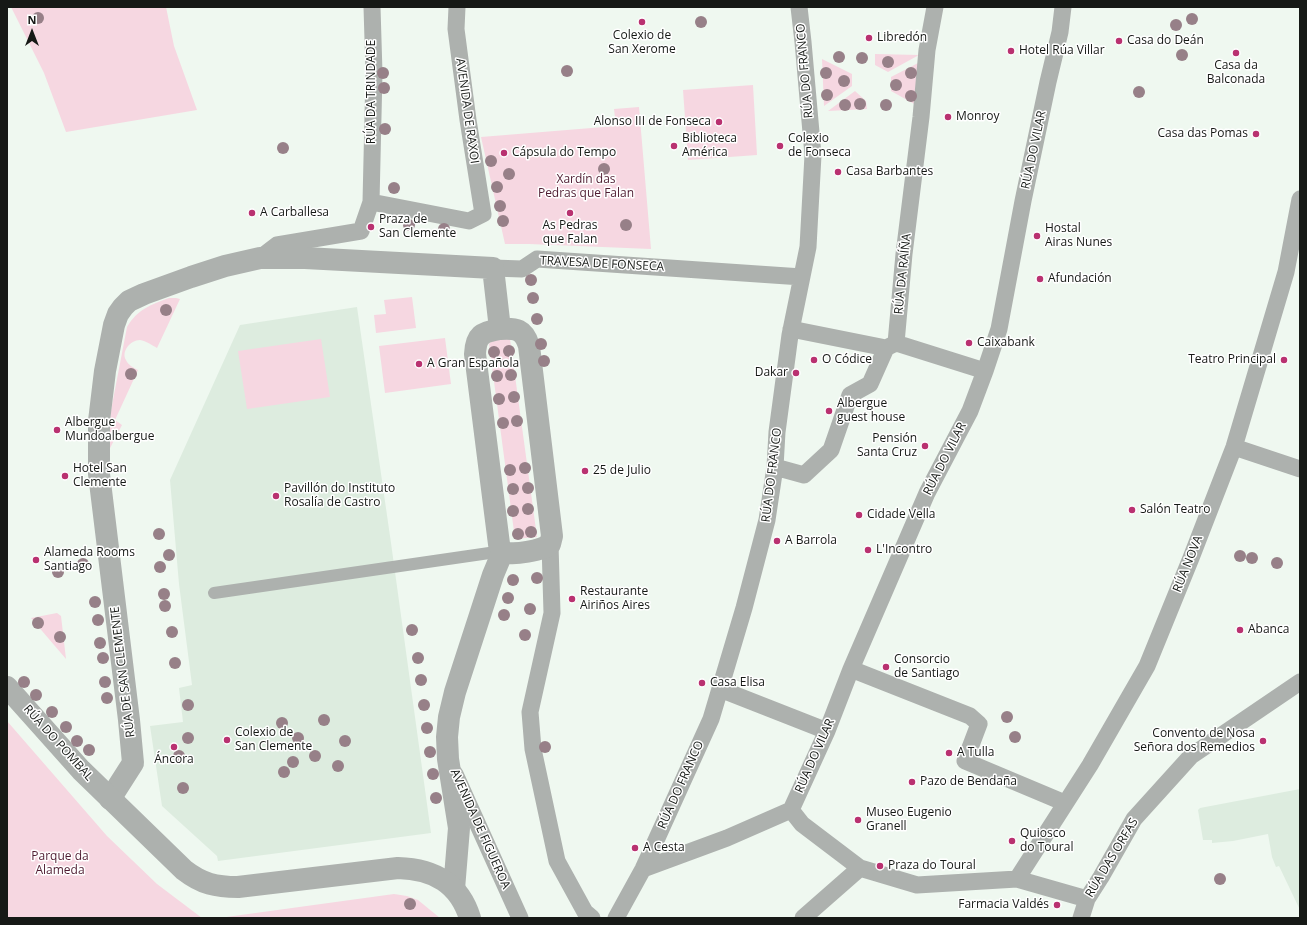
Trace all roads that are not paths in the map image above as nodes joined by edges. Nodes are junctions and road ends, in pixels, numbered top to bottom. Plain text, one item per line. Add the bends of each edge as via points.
1 (372, 7) edge
2 (458, 7) edge
3 (798, 7) edge
4 (935, 7) edge
5 (1064, 7) edge
6 (1300, 199) edge
7 (371, 202) junction
8 (260, 258) junction
9 (493, 268) junction
10 (802, 277) junction
11 (500, 329) junction
12 (791, 329) junction
13 (891, 346) junction
14 (985, 371) junction
15 (1234, 447) junction
16 (775, 467) junction
17 (1300, 469) edge
18 (550, 544) junction
19 (503, 551) junction
20 (214, 593) dead end
21 (851, 669) junction
22 (1300, 682) edge
23 (7, 687) edge
24 (720, 689) junction
25 (827, 731) junction
26 (448, 759) junction
27 (110, 799) junction
28 (1065, 803) junction
29 (791, 810) junction
30 (860, 868) junction
31 (643, 869) junction
32 (1017, 879) junction
33 (454, 889) junction
34 (1087, 899) junction
35 (470, 918) edge
36 (520, 918) edge
37 (592, 918) edge
38 (616, 918) edge
39 (803, 918) edge
40 (1081, 918) edge

1 - 7 street, RÚA DA TRINDADE via 374,73
2 - 7 street, AVENIDA DE RAXOI via 456,29 483,214 469,221
3 - 10 street, RÚA DO FRANCO via 813,155 808,247
4 - 13 street, RÚA DA RAÍÑA via 927,50 921,117
5 - 14 street, RÚA DO VILAR via 999,329
6 - 15 street, RÚA NOVA via 1286,272
7 - 8 street via 361,231 277,245
8 - 9 street, TRAVESA DE FONSECA
8 - 27 street, RÚA DE SAN CLEMENTE via 208,271 144,294 129,301 118,314 114,325 98,422 99,474 133,763
9 - 10 street, TRAVESA DE FONSECA via 522,269 537,259
9 - 11 street
10 - 12 street, RÚA DO FRANCO
11 - 18 street via 518,330 527,339 529,346 552,536
11 - 19 street via 487,331 481,335 477,340 475,354 499,544
12 - 13 street
12 - 16 street, RÚA DO FRANCO via 777,432
13 - 14 street
13 - 16 street, RÚA DA RAÍÑA via 870,384 850,395 831,450 804,475
14 - 21 street, RÚA DO VILAR via 970,411 927,494
15 - 17 street
15 - 28 street, RÚA NOVA via 1147,666
16 - 24 street, RÚA DO FRANCO via 767,520
18 - 19 street via 544,548 512,553
18 - 37 street via 552,613 530,712 533,749 557,861 585,912
19 - 20 lane
19 - 26 street via 450,710
21 - 25 street, RÚA DO VILAR
21 - 28 street via 970,716 979,724 965,761
22 - 34 street, RÚA DAS ORFAS via 1191,756 1134,820
23 - 27 street, RÚA DO POMBAL
24 - 25 street
24 - 31 street, RÚA DO FRANCO via 711,719
25 - 29 street, RÚA DO VILAR
26 - 33 street, AVENIDA DE FIGUEROA via 459,828
26 - 36 street, AVENIDA DE FIGUEROA
27 - 33 street via 184,870 193,877 215,886 238,887 398,868 430,873
28 - 32 street, RÚA NOVA
29 - 30 street via 802,824
29 - 31 street via 727,838
30 - 32 street via 917,885
30 - 39 street
31 - 38 street, RÚA DO FRANCO
32 - 34 street
33 - 35 street
34 - 40 street, RÚA DAS ORFAS

